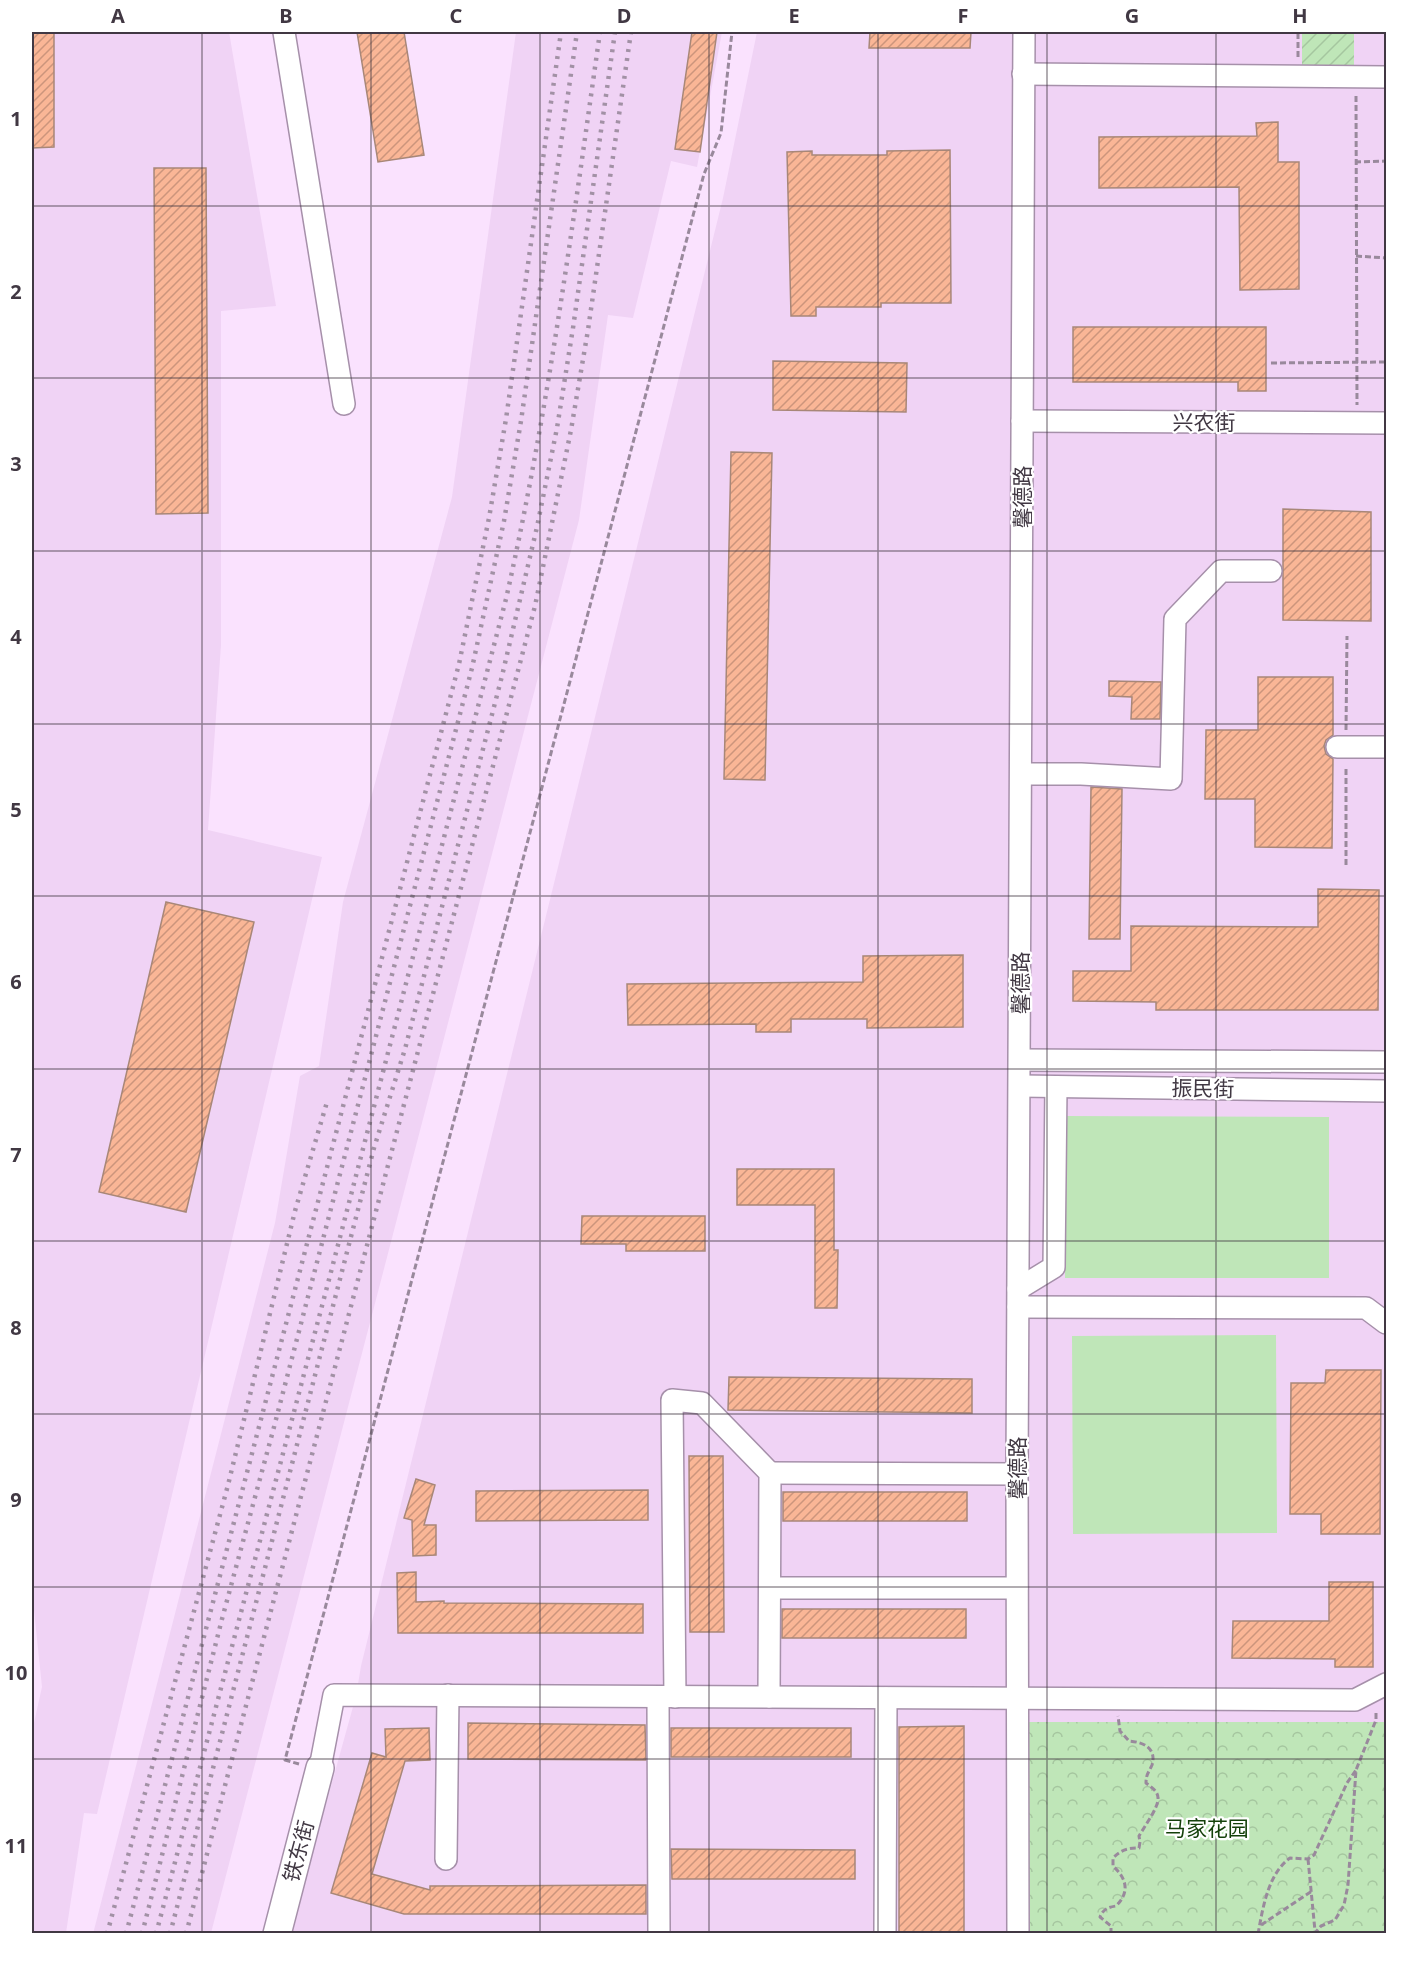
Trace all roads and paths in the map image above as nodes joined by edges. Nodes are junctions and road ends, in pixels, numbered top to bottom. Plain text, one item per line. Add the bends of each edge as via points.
1 (284, 32) edge
2 (732, 32) edge
3 (1024, 32) edge
4 (1298, 32) edge
5 (1023, 74) junction
6 (1298, 76) junction
7 (1356, 76) junction
8 (1386, 76) edge
9 (1386, 161) edge
10 (1355, 162) junction
11 (1356, 256) junction
12 (1386, 258) edge
13 (1356, 362) junction
14 (1386, 362) edge
15 (1271, 363) dead end
16 (344, 404) dead end
17 (1022, 421) junction
18 (1357, 423) junction
19 (1386, 423) edge
20 (1271, 571) dead end
21 (1337, 747) dead end
22 (1386, 747) edge
23 (1021, 774) junction
24 (1020, 1060) junction
25 (1176, 1061) junction
26 (1307, 1062) junction
27 (1386, 1062) edge
28 (1020, 1086) junction
29 (1056, 1087) junction
30 (1176, 1088) junction
31 (1307, 1090) junction
32 (1386, 1091) edge
33 (1018, 1298) junction
34 (1386, 1323) edge
35 (770, 1473) junction
36 (1017, 1474) junction
37 (770, 1587) junction
38 (1017, 1587) junction
39 (1382, 1686) edge
40 (448, 1695) junction
41 (666, 1697) junction
42 (769, 1697) junction
43 (886, 1698) junction
44 (1017, 1699) junction
45 (1115, 1700) junction
46 (285, 1760) dead end
47 (320, 1768) joint
48 (1356, 1770) junction
49 (446, 1859) dead end
50 (1308, 1859) junction
51 (1312, 1891) junction
52 (1260, 1926) junction
53 (1315, 1932) edge
54 (277, 1934) edge
55 (659, 1934) edge
56 (885, 1934) edge
57 (1018, 1934) edge
58 (1111, 1934) edge
59 (1258, 1934) edge

1 - 16 street
2 - 46 path via 721,133 701,185
3 - 5 street, 馨德路
4 - 6 path
5 - 6 street
5 - 17 street, 馨德路
6 - 7 street
7 - 8 street
7 - 10 path
9 - 10 path
10 - 11 path
11 - 12 path
11 - 13 path
13 - 14 path
13 - 15 path
13 - 18 path
17 - 18 street, 兴农街
17 - 23 street, 馨德路
18 - 19 street, 兴农街
20 - 23 street via 1221,571 1175,619 1171,779
21 - 22 street
23 - 24 street, 馨德路
24 - 25 street, 振民街
24 - 28 street, 馨德路
25 - 26 street, 振民街
25 - 30 street
26 - 27 street, 振民街
26 - 31 street
28 - 29 street, 振民街
28 - 33 street, 馨德路
29 - 30 street, 振民街
29 - 33 street via 1054,1267
30 - 31 street, 振民街
31 - 32 street, 振民街
33 - 34 street via 1366,1308
33 - 36 street, 馨德路
35 - 36 street
35 - 37 street
35 - 41 street via 702,1403 672,1401
36 - 38 street, 馨德路
37 - 38 street
37 - 42 street
38 - 44 street, 馨德路
39 - 45 street via 1355,1700
39 - 48 path via 1376,1720
40 - 41 street
40 - 47 street via 334,1695
40 - 49 street
41 - 42 street
41 - 55 street
42 - 43 street
43 - 44 street
43 - 56 street
44 - 45 street
44 - 57 street, 馨德路
45 - 58 path via 1120,1731 1129,1741 1149,1746 1153,1755 1146,1783 1159,1798 1139,1836 1139,1848 1127,1848 1113,1858 1113,1866 1126,1885 1122,1900 1100,1917 1111,1926
47 - 54 street, 铁东街
48 - 50 path via 1314,1856
48 - 53 path via 1344,1905 1335,1920
50 - 51 path
50 - 52 path via 1290,1858 1274,1874
51 - 52 path
51 - 53 path
52 - 59 path

